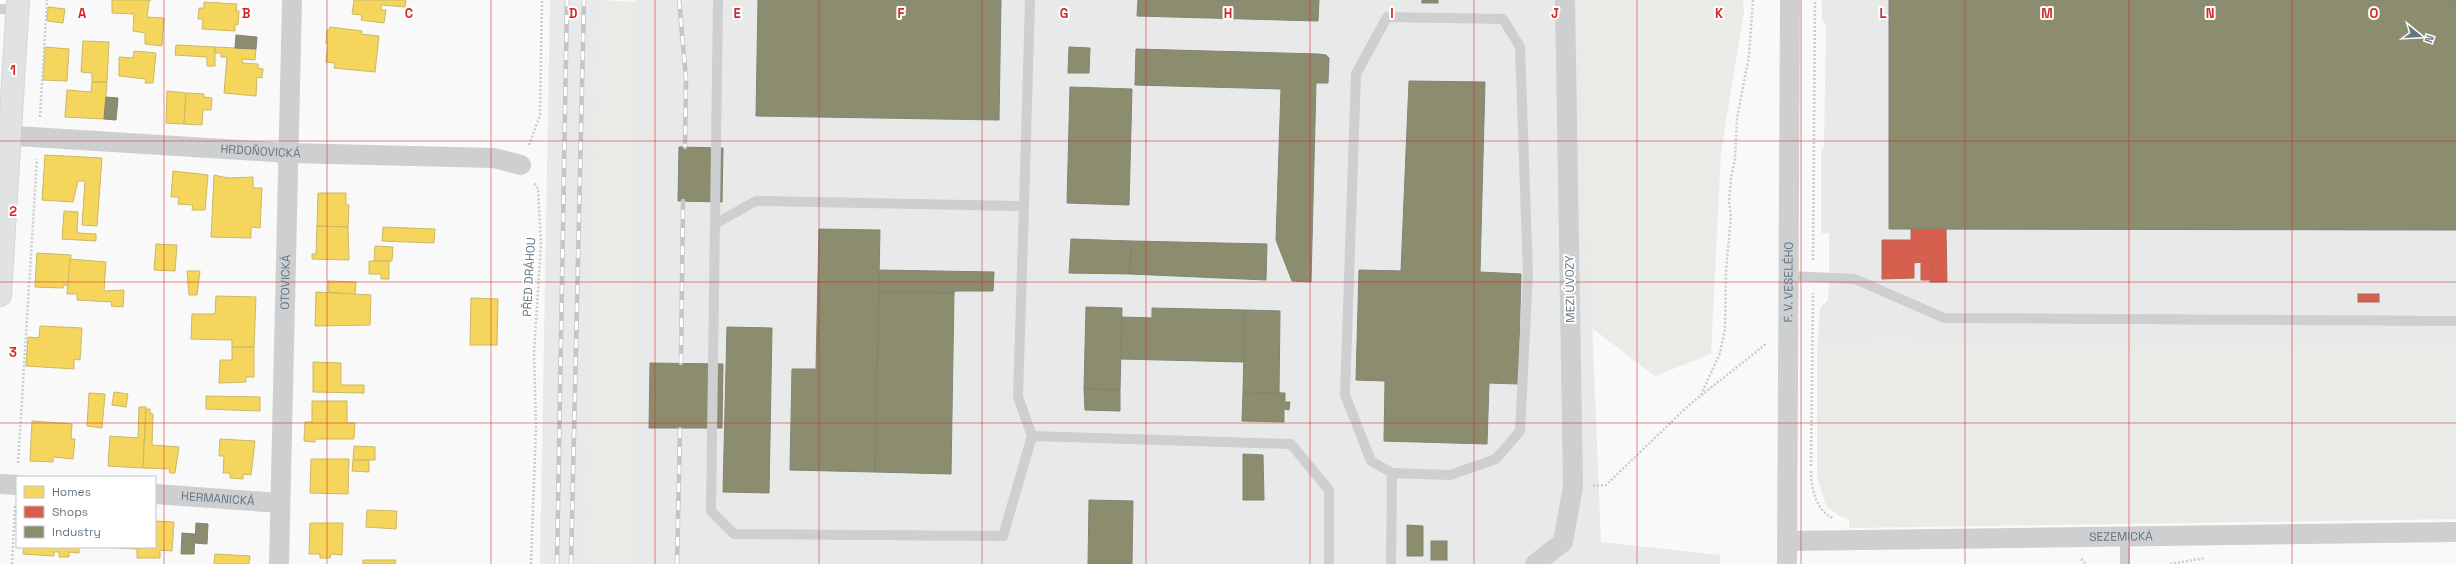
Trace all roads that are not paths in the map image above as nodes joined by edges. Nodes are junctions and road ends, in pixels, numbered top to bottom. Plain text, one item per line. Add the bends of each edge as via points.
1 (292, 0) edge
2 (718, 0) edge
3 (1030, 0) edge
4 (1565, 0) edge
5 (1790, 0) edge
6 (12, 6) edge
7 (5, 135) edge
8 (289, 153) junction
9 (521, 165) road end
10 (1024, 206) junction
11 (715, 224) junction
12 (1788, 276) junction
13 (0, 295) edge
14 (2456, 321) edge
15 (1032, 436) junction
16 (1392, 473) junction
17 (16, 480) edge
18 (0, 484) edge
19 (156, 494) edge
20 (280, 503) junction
21 (2456, 532) edge
22 (2125, 536) junction
23 (1787, 542) junction
24 (279, 564) edge
25 (1329, 564) edge
26 (1391, 564) edge
27 (1535, 564) edge
28 (1787, 564) edge
29 (2125, 564) edge

1 - 8 street, OTOVICKÁ
2 - 11 lane
3 - 10 lane
4 - 27 street, MEZI ÚVOZY via 1573,487 1563,542
5 - 12 street, F. V. VESELÉHO
6 - 7 main road
7 - 8 street, HRDOŇOVICKÁ
7 - 13 main road
8 - 9 street, HRDOŇOVICKÁ via 494,158
8 - 20 street, OTOVICKÁ
10 - 11 lane via 756,201
10 - 15 lane via 1018,397
11 - 15 lane via 711,511 734,534 1003,536
12 - 14 lane via 1855,279 1944,318
12 - 23 street, F. V. VESELÉHO
15 - 25 lane via 1291,444 1329,490
16 - 16 lane via 1371,461 1345,395 1356,74 1387,17 1503,20 1520,47 1528,274 1520,431 1496,459 1450,475
16 - 26 lane
17 - 18 street
19 - 20 street, HERMANICKÁ
20 - 24 street, OTOVICKÁ
21 - 22 street, SEZEMICKÁ
22 - 23 street, SEZEMICKÁ
22 - 29 lane
23 - 28 street, F. V. VESELÉHO

